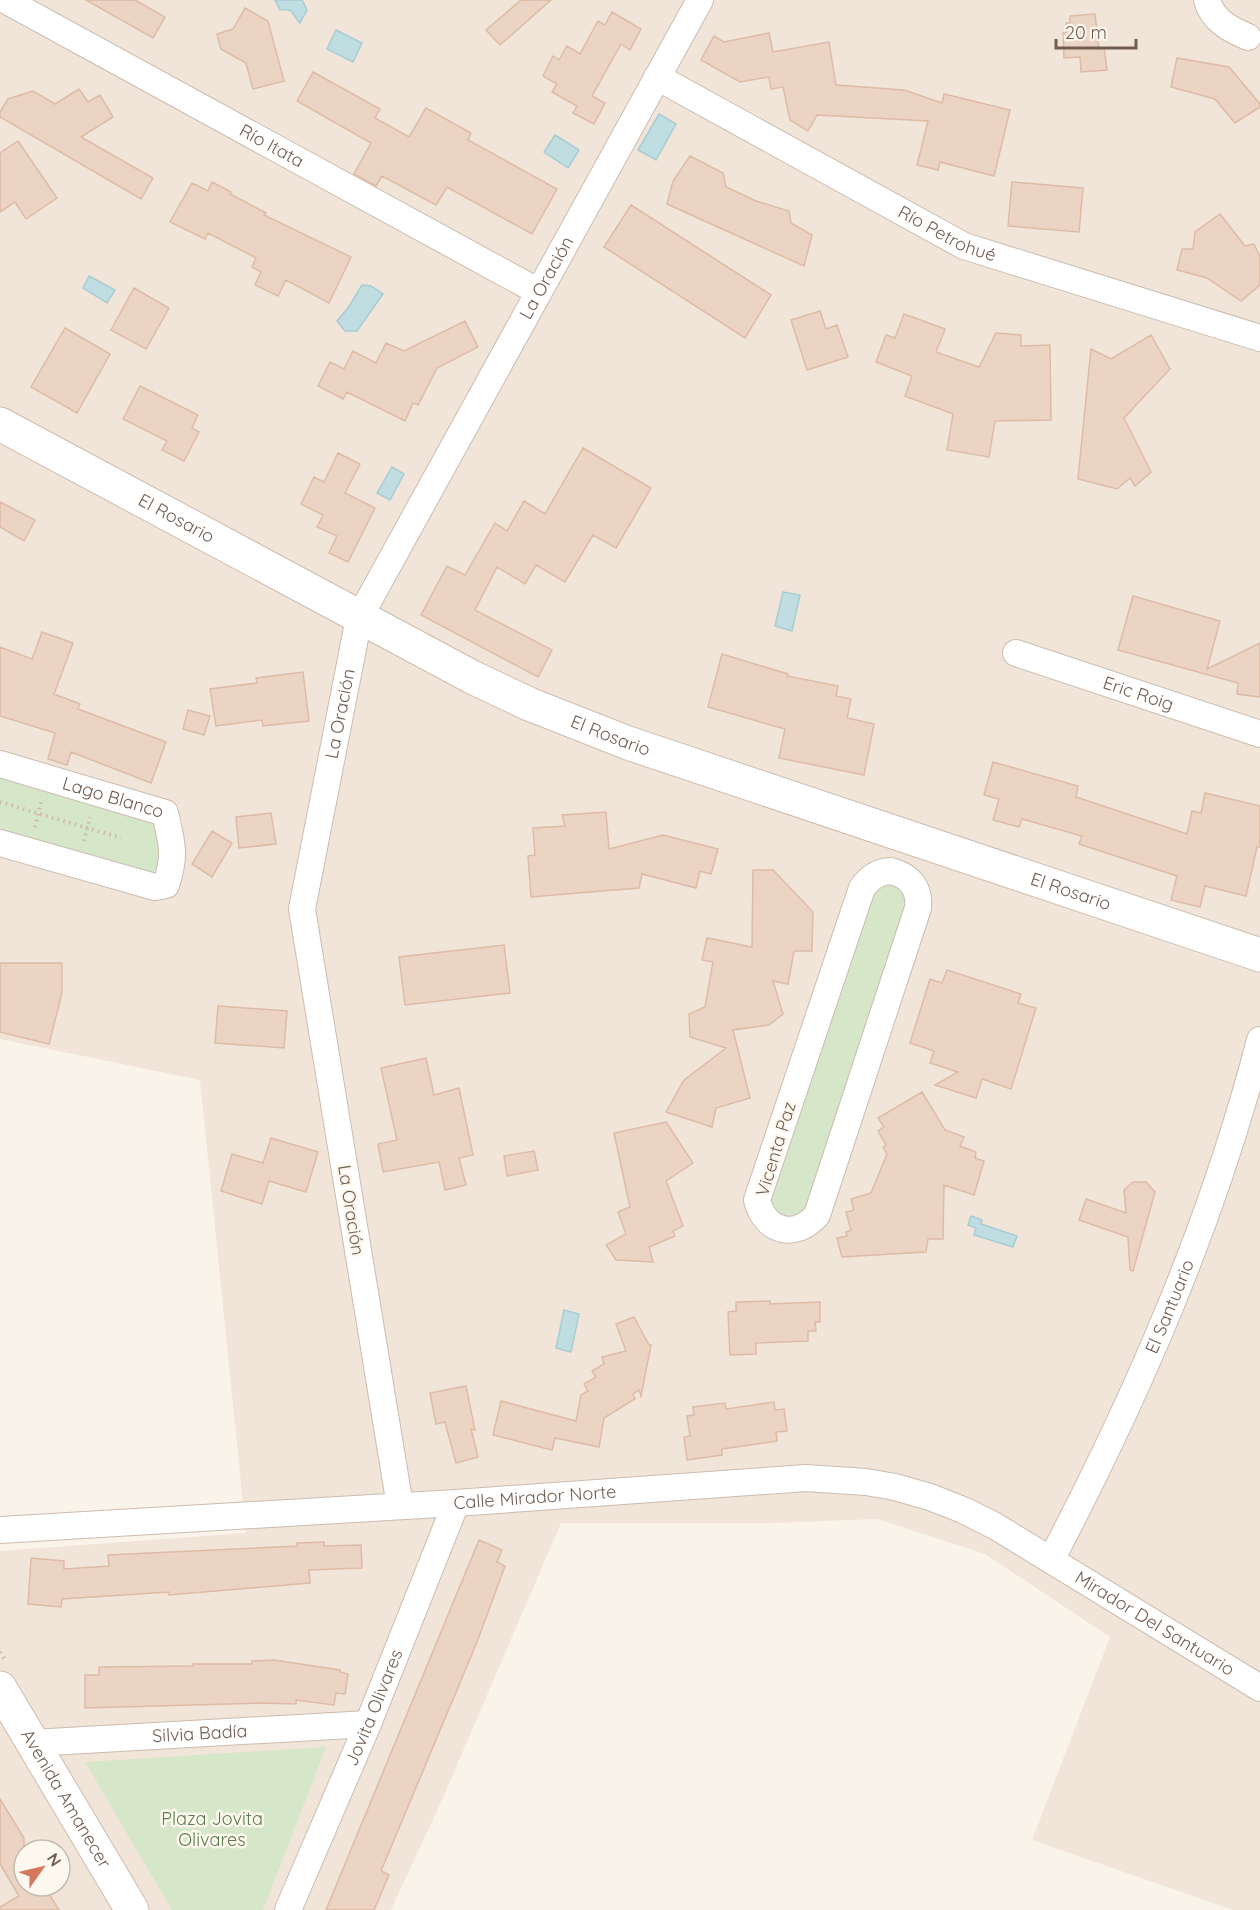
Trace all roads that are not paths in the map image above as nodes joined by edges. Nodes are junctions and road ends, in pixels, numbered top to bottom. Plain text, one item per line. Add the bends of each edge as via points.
1 (5, 0) edge
2 (700, 0) edge
3 (1207, 0) edge
4 (1248, 37) dead end
5 (657, 77) junction
6 (538, 292) junction
7 (1260, 338) edge
8 (0, 424) edge
9 (359, 618) junction
10 (1016, 653) dead end
11 (1260, 734) edge
12 (0, 764) edge
13 (911, 837) junction
14 (0, 843) edge
15 (900, 873) junction
16 (1260, 955) edge
17 (1260, 1041) edge
18 (456, 1503) junction
19 (400, 1506) junction
20 (0, 1530) edge
21 (1051, 1560) junction
22 (0, 1688) edge
23 (1260, 1688) edge
24 (368, 1724) junction
25 (32, 1743) junction
26 (132, 1910) edge
27 (288, 1910) edge

1 - 6 street, Río Itata
2 - 5 street, La Oración
3 - 4 street via 1228,29
5 - 6 street, La Oración
5 - 7 street, Río Petrohué via 964,246
6 - 9 street, La Oración
8 - 9 street, El Rosario
9 - 13 street, El Rosario via 472,677 578,725
9 - 19 street, La Oración via 302,909
10 - 11 street, Eric Roig
12 - 14 street, Lago Blanco via 165,813 173,846 166,885 155,887
13 - 15 street
13 - 16 street, El Rosario
15 - 15 street, Vicenta Paz via 874,875 862,888 761,1188 757,1200 760,1209 772,1225 781,1229 801,1227 817,1215 918,908 917,891
17 - 21 street, El Santuario via 1227,1153 1163,1328
18 - 19 street, Calle Mirador Norte
18 - 21 street, Calle Mirador Norte via 836,1478 930,1497 995,1526
18 - 24 street, Jovita Olivares
19 - 20 street, Calle Mirador Norte
21 - 23 street, Mirador Del Santuario
22 - 25 street, Avenida Amanecer
24 - 25 street, Silvia Badía
24 - 27 street, Jovita Olivares
25 - 26 street, Avenida Amanecer

